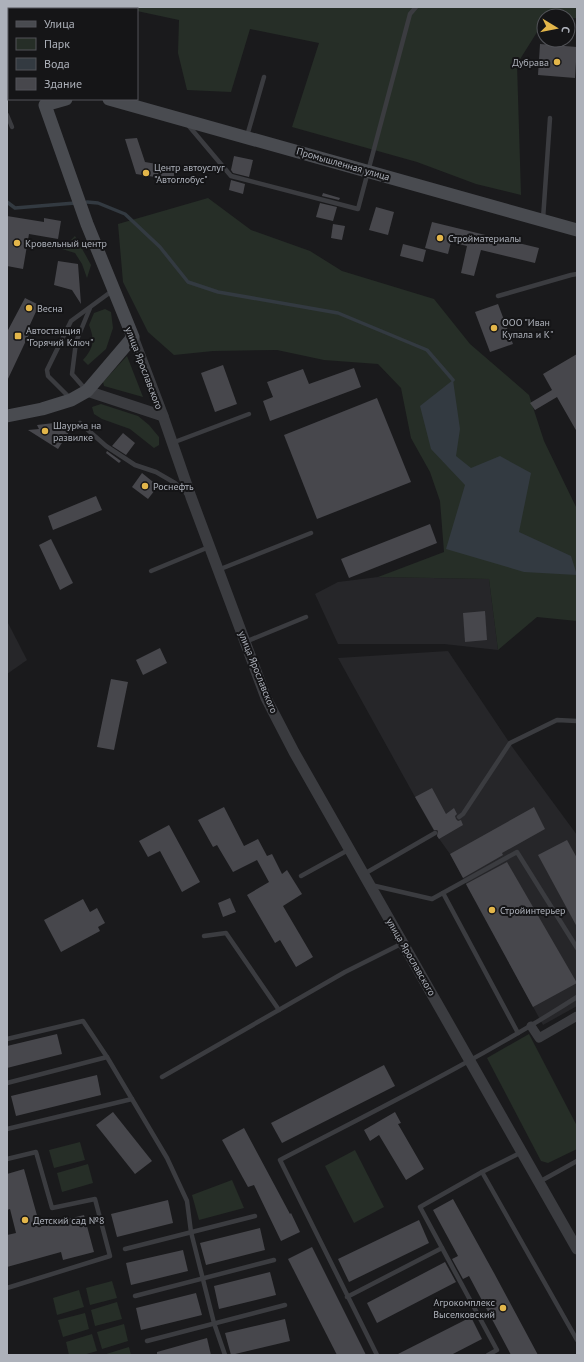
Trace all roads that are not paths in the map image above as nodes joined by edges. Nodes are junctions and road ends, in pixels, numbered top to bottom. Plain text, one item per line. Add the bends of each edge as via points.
1 (416, 7) edge
2 (264, 77) dead end
3 (58, 100) edge
4 (113, 100) edge
5 (43, 102) edge
6 (7, 115) edge
7 (550, 118) dead end
8 (184, 120) junction
9 (12, 127) dead end
10 (247, 137) junction
11 (368, 171) junction
12 (543, 221) junction
13 (577, 230) edge
14 (577, 274) edge
15 (114, 290) junction
16 (498, 296) dead end
17 (90, 308) junction
18 (133, 337) junction
19 (87, 391) junction
20 (71, 400) junction
21 (249, 414) dead end
22 (7, 416) edge
23 (162, 416) junction
24 (80, 423) dead end
25 (172, 443) junction
26 (191, 497) junction
27 (311, 533) dead end
28 (209, 547) junction
29 (218, 570) junction
30 (151, 571) dead end
31 (306, 617) dead end
32 (245, 642) junction
33 (577, 721) edge
34 (459, 817) dead end
35 (435, 833) dead end
36 (350, 849) junction
37 (364, 874) junction
38 (301, 876) dead end
39 (370, 884) junction
40 (443, 893) junction
41 (204, 936) dead end
42 (403, 943) junction
43 (577, 948) edge
44 (577, 997) edge
45 (279, 1010) junction
46 (577, 1016) edge
47 (531, 1026) junction
48 (518, 1033) junction
49 (7, 1039) edge
50 (107, 1056) junction
51 (470, 1060) junction
52 (162, 1077) dead end
53 (7, 1083) edge
54 (132, 1099) junction
55 (7, 1129) edge
56 (522, 1152) junction
57 (7, 1159) edge
58 (577, 1161) edge
59 (482, 1172) junction
60 (539, 1182) junction
61 (255, 1216) dead end
62 (191, 1232) junction
63 (442, 1248) junction
64 (125, 1249) dead end
65 (577, 1249) edge
66 (274, 1260) dead end
67 (203, 1279) junction
68 (7, 1288) edge
69 (135, 1296) dead end
70 (347, 1297) junction
71 (285, 1305) dead end
72 (214, 1323) junction
73 (147, 1340) dead end
74 (577, 1340) edge
75 (224, 1355) edge
76 (377, 1355) edge
77 (488, 1355) edge

1 - 11 lane via 410,14
2 - 10 lane
3 - 5 main road
4 - 8 main road, Промышленная улица
5 - 15 main road, улица Ярославского
6 - 9 lane
7 - 12 lane
8 - 10 main road, Промышленная улица
8 - 11 lane via 231,176 358,209
10 - 11 main road, Промышленная улица
11 - 12 main road, Промышленная улица
12 - 13 main road, Промышленная улица
14 - 16 lane
15 - 17 lane
15 - 18 main road, улица Ярославского
17 - 19 lane via 76,342 72,374
17 - 20 lane via 71,321 48,370 48,376
18 - 19 main road
18 - 23 street, улица Ярославского
19 - 20 main road
19 - 23 street
20 - 22 main road
21 - 25 lane
23 - 25 street, улица Ярославского
24 - 26 lane via 106,446 135,465 156,472 175,483
25 - 26 street, улица Ярославского
26 - 28 street, улица Ярославского
27 - 29 lane
28 - 29 street, улица Ярославского
28 - 30 lane
29 - 32 street, улица Ярославского
31 - 32 lane
32 - 36 street, улица Ярославского via 266,698
33 - 34 lane via 557,720 510,743
35 - 37 lane
36 - 37 street, улица Ярославского
36 - 38 lane
37 - 39 street, улица Ярославского
39 - 40 lane via 432,899
39 - 42 street, улица Ярославского
40 - 43 lane via 517,852
40 - 48 lane
41 - 45 lane via 226,933
42 - 45 lane via 345,972
42 - 51 street, улица Ярославского
44 - 47 lane
45 - 52 lane
46 - 47 street via 539,1038
47 - 48 lane
48 - 51 lane
49 - 50 lane via 83,1021
50 - 53 lane
50 - 54 lane
51 - 56 street, улица Ярославского
51 - 70 lane via 280,1160
54 - 55 lane
54 - 62 lane via 167,1158 187,1201
56 - 59 lane
56 - 60 street, улица Ярославского
57 - 68 lane via 36,1152 52,1208 95,1199 110,1256
58 - 60 lane
59 - 63 lane via 420,1207
59 - 74 lane
60 - 65 street, улица Ярославского
61 - 62 lane
62 - 64 lane
62 - 67 lane
63 - 70 lane
63 - 77 lane via 497,1350
66 - 67 lane
67 - 69 lane
67 - 72 lane
70 - 76 lane
71 - 72 lane
72 - 73 lane
72 - 75 lane

